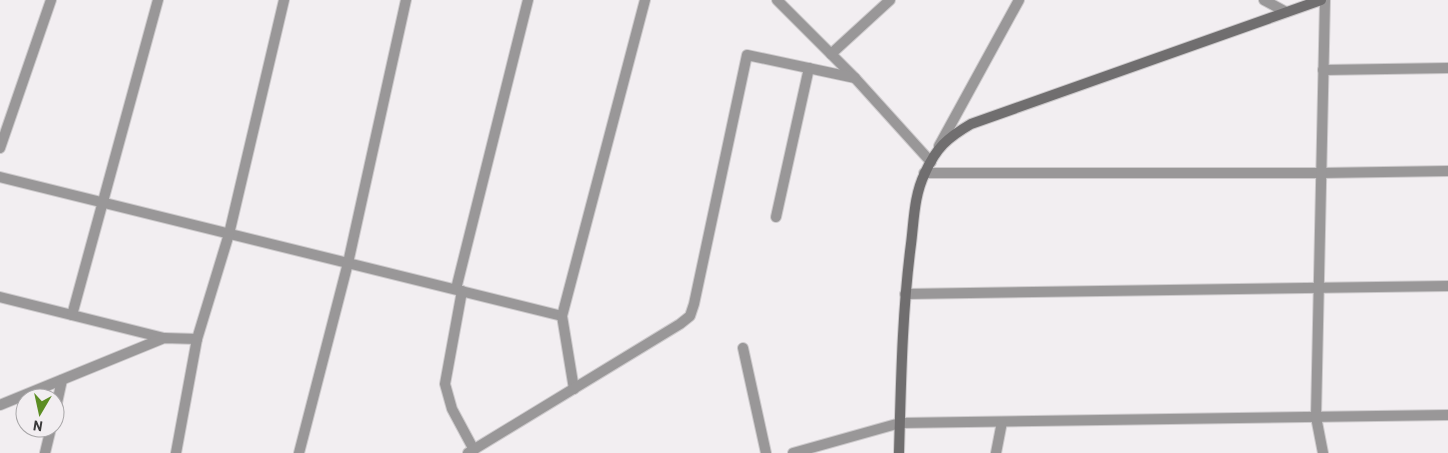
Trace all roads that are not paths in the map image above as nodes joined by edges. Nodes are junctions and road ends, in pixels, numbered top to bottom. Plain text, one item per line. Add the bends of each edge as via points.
1 (51, 0) edge
2 (158, 0) edge
3 (284, 0) edge
4 (406, 0) edge
5 (528, 0) edge
6 (645, 0) edge
7 (777, 0) edge
8 (890, 0) edge
9 (1018, 0) edge
10 (1264, 0) edge
11 (1323, 0) edge
12 (1286, 12) junction
13 (831, 54) junction
14 (809, 68) junction
15 (1448, 68) edge
16 (1323, 70) junction
17 (855, 78) junction
18 (0, 148) edge
19 (937, 150) junction
20 (931, 162) junction
21 (1448, 171) edge
22 (1321, 173) junction
23 (924, 174) junction
24 (0, 177) edge
25 (103, 203) junction
26 (776, 217) dead end
27 (229, 234) junction
28 (348, 263) junction
29 (1448, 286) edge
30 (1319, 288) junction
31 (459, 290) junction
32 (905, 294) junction
33 (0, 297) edge
34 (72, 315) junction
35 (562, 316) junction
36 (164, 338) junction
37 (197, 339) junction
38 (743, 348) dead end
39 (62, 380) junction
40 (60, 388) edge
41 (574, 388) junction
42 (0, 405) edge
43 (1316, 417) junction
44 (1448, 418) edge
45 (1002, 422) junction
46 (900, 423) junction
47 (49, 438) edge
48 (471, 452) edge
49 (46, 453) edge
50 (176, 453) edge
51 (299, 453) edge
52 (766, 453) edge
53 (793, 453) edge
54 (899, 453) edge
55 (996, 453) edge
56 (1323, 453) edge

1 - 18 street
2 - 25 street
3 - 27 street
4 - 28 street
5 - 31 street
6 - 35 street
7 - 13 street
8 - 13 street
9 - 19 street
10 - 12 street
11 - 12 street
11 - 16 street
12 - 19 street via 971,124 950,136
13 - 17 street
14 - 17 street
14 - 26 street
14 - 41 street via 747,55 690,316
15 - 16 street
16 - 22 street
17 - 20 street
19 - 20 street
20 - 23 street
21 - 22 street
22 - 23 street
22 - 30 street
23 - 32 street via 917,196
24 - 25 street
25 - 27 street
25 - 34 street
27 - 28 street
27 - 37 street
28 - 31 street
28 - 51 street
29 - 30 street
30 - 32 street
30 - 43 street
31 - 35 street
31 - 48 street via 445,384
32 - 46 street
33 - 34 street
34 - 36 street
35 - 41 street
36 - 37 street
36 - 39 street
37 - 50 street
38 - 52 street
39 - 40 street
39 - 42 street
41 - 48 street
43 - 44 street
43 - 45 street
43 - 56 street
45 - 46 street
45 - 55 street
46 - 53 street
46 - 54 street
47 - 49 street

